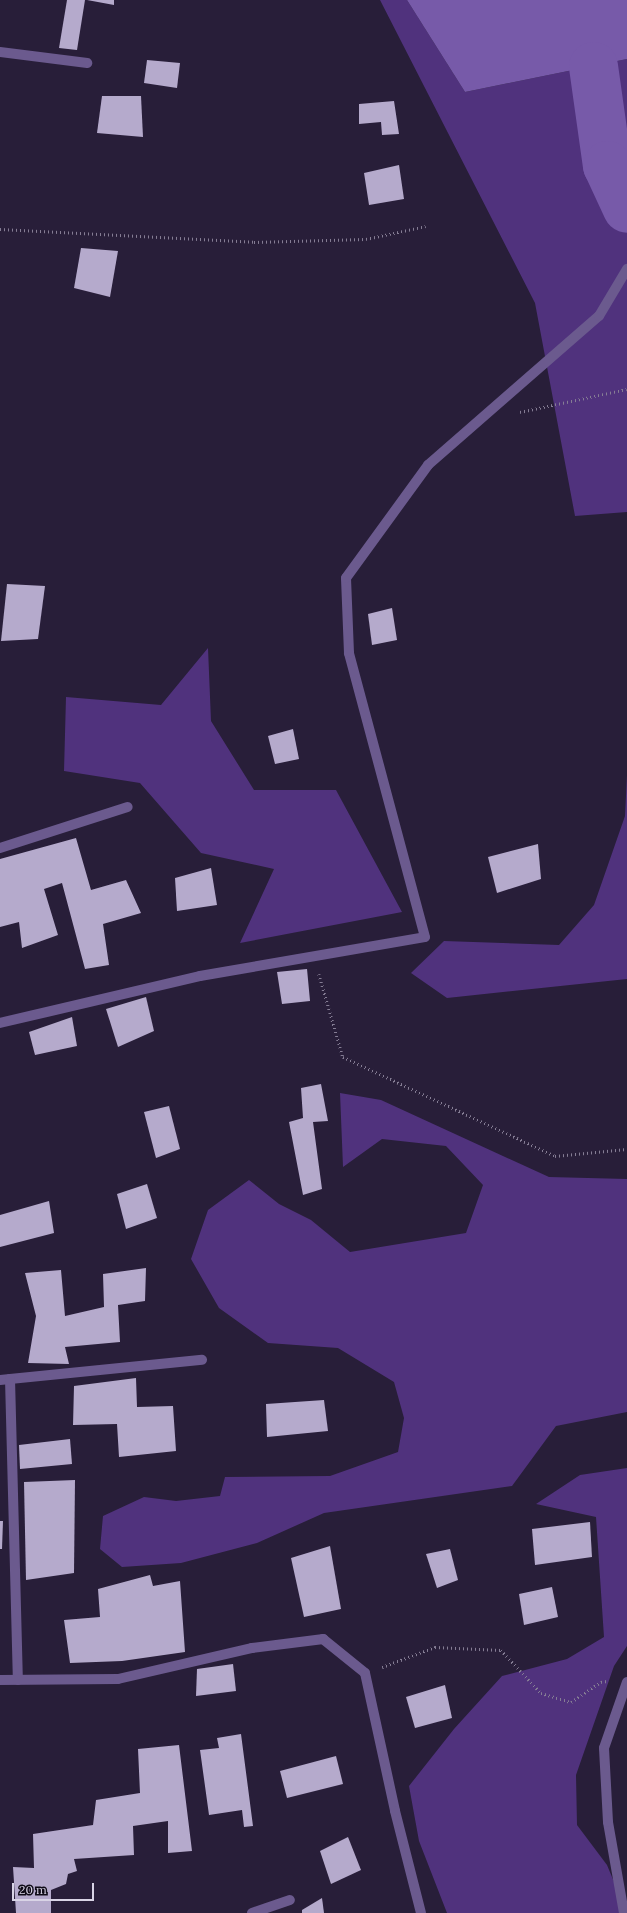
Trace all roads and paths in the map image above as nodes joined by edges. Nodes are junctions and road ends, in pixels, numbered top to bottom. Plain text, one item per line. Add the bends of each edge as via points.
1 (0, 52) edge
2 (87, 63) dead end
3 (426, 226) dead end
4 (0, 229) edge
5 (627, 269) edge
6 (627, 390) edge
7 (519, 412) dead end
8 (128, 807) dead end
9 (0, 848) edge
10 (314, 956) junction
11 (0, 1023) edge
12 (627, 1149) edge
13 (202, 1360) dead end
14 (5, 1380) edge
15 (365, 1673) junction
16 (0, 1680) edge
17 (18, 1680) junction
18 (614, 1680) dead end
19 (627, 1682) edge
20 (290, 1900) dead end
21 (252, 1913) edge
22 (421, 1913) edge
23 (624, 1913) edge

1 - 2 street
3 - 4 path via 366,239 254,242
5 - 10 street via 599,316 428,465 346,578 349,653 426,937
6 - 7 path
8 - 9 street
10 - 11 street via 200,976
10 - 12 path via 343,1057 555,1156
13 - 14 street
14 - 17 street
15 - 17 street via 323,1639 252,1648 118,1679
15 - 18 path via 435,1647 501,1650 541,1693 571,1702 601,1682
15 - 22 street via 395,1811
16 - 17 street
19 - 23 street via 604,1748 608,1822
20 - 21 street

